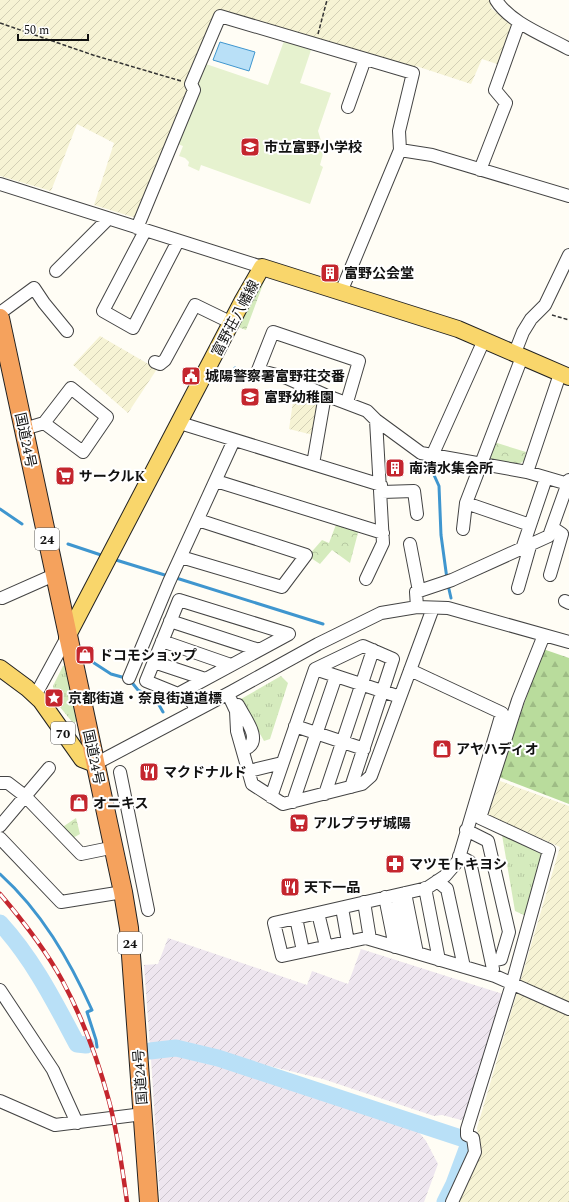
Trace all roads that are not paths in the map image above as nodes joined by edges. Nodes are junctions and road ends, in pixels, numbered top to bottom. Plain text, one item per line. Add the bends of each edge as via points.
1 (496, 0) edge
2 (520, 23) junction
3 (569, 49) edge
4 (365, 59) junction
5 (348, 107) dead end
6 (400, 150) junction
7 (480, 170) junction
8 (0, 184) edge
9 (569, 196) edge
10 (108, 219) junction
11 (141, 229) junction
12 (178, 241) junction
13 (569, 255) edge
14 (262, 267) junction
15 (56, 271) dead end
16 (340, 292) junction
17 (0, 313) edge
18 (0, 318) edge
19 (232, 323) junction
20 (67, 331) dead end
21 (484, 340) junction
22 (518, 356) junction
23 (155, 362) dead end
24 (564, 376) edge
25 (325, 395) junction
26 (347, 402) junction
27 (376, 420) junction
28 (44, 423) junction
29 (180, 423) junction
30 (24, 429) junction
31 (234, 440) junction
32 (432, 456) junction
33 (312, 464) junction
34 (480, 464) junction
35 (527, 472) junction
36 (546, 478) junction
37 (216, 480) junction
38 (568, 482) edge
39 (381, 489) junction
40 (466, 503) junction
41 (417, 514) dead end
42 (198, 520) junction
43 (530, 525) junction
44 (553, 528) junction
45 (463, 529) dead end
46 (383, 533) junction
47 (410, 544) dead end
48 (526, 548) junction
49 (180, 557) junction
50 (54, 575) junction
51 (550, 575) dead end
52 (366, 579) dead end
53 (518, 588) dead end
54 (419, 591) junction
55 (3, 600) edge
56 (417, 607) junction
57 (433, 608) junction
58 (170, 621) junction
59 (544, 635) junction
60 (67, 637) junction
61 (162, 641) junction
62 (569, 642) edge
63 (259, 650) junction
64 (373, 650) junction
65 (154, 662) junction
66 (231, 665) junction
67 (0, 668) edge
68 (315, 669) junction
69 (410, 670) junction
70 (336, 676) junction
71 (129, 678) dead end
72 (205, 679) junction
73 (361, 684) junction
74 (186, 690) junction
75 (382, 691) junction
76 (229, 693) junction
77 (35, 696) junction
78 (400, 697) junction
79 (196, 710) junction
80 (295, 726) junction
81 (316, 733) junction
82 (342, 742) junction
83 (245, 749) dead end
84 (364, 749) junction
85 (282, 763) junction
86 (96, 764) junction
87 (49, 768) dead end
88 (249, 771) junction
89 (120, 772) dead end
90 (0, 782) edge
91 (351, 787) junction
92 (325, 794) junction
93 (25, 796) junction
94 (271, 797) junction
95 (293, 802) junction
96 (0, 826) edge
97 (466, 830) junction
98 (0, 838) edge
99 (115, 847) junction
100 (459, 856) junction
101 (140, 870) junction
102 (120, 874) junction
103 (437, 881) junction
104 (425, 888) junction
105 (123, 892) junction
106 (405, 893) junction
107 (385, 897) junction
108 (364, 902) junction
109 (398, 904) dead end
110 (342, 908) junction
111 (148, 910) dead end
112 (318, 913) junction
113 (296, 918) junction
114 (370, 939) junction
115 (348, 942) junction
116 (326, 946) junction
117 (406, 950) junction
118 (303, 951) junction
119 (439, 960) junction
120 (492, 961) junction
121 (464, 967) junction
122 (495, 976) junction
123 (510, 983) junction
124 (2, 997) edge
125 (569, 1009) edge
126 (0, 1101) edge
127 (143, 1114) junction
128 (77, 1123) junction
129 (149, 1202) edge
130 (452, 1202) edge

1 - 2 street via 507,14
2 - 3 street
2 - 7 street via 495,90 506,103
4 - 5 street
4 - 6 street via 414,73 400,131
4 - 11 street via 220,16 191,84 194,90
6 - 7 street via 432,155
6 - 16 street
7 - 9 street
8 - 10 street
10 - 11 street
10 - 15 street
11 - 12 street
11 - 12 street via 103,311 133,328
12 - 14 street
13 - 22 street via 545,305 523,332
14 - 16 main road, 富野荘八幡線
14 - 19 main road, 富野荘八幡線
16 - 21 main road, 富野荘八幡線 via 458,329
17 - 20 street via 34,288
18 - 30 highway, 国道24号 / 24
19 - 23 street via 195,305 165,360 160,364
19 - 29 main road, 富野荘八幡線
21 - 22 main road, 富野荘八幡線
21 - 32 street
22 - 24 main road, 富野荘八幡線
22 - 34 street
24 - 35 street
25 - 26 street
25 - 26 street via 287,378 258,370 273,332 359,361
25 - 33 street
26 - 27 street via 367,411
27 - 32 street via 420,454
27 - 39 street
28 - 28 street via 71,388 107,417 83,452
28 - 30 street
29 - 31 street
29 - 60 main road, 富野荘八幡線
30 - 50 highway, 国道24号 / 24
31 - 33 street
31 - 37 street
32 - 34 street
33 - 39 street
34 - 35 street
34 - 40 street
35 - 36 street
36 - 38 street
36 - 43 street
37 - 42 street
37 - 46 street
38 - 44 street
39 - 41 street via 414,491
39 - 46 street
40 - 43 street
40 - 45 street
42 - 49 street
42 - 49 street via 306,555 282,587
43 - 48 street
44 - 48 street via 549,536
44 - 51 street via 562,534
46 - 52 street via 384,543
47 - 54 street
48 - 53 street
48 - 54 street via 452,580
49 - 71 street
50 - 55 street
50 - 60 highway, 国道24号 / 24
54 - 56 street via 416,592
56 - 57 street
56 - 76 street via 381,613 365,619
57 - 59 street via 448,608
57 - 69 street
58 - 61 street
58 - 63 street
58 - 63 street via 179,600 289,634
59 - 62 street
59 - 123 street via 518,700 480,818 549,850
60 - 77 street
60 - 86 highway, 国道24号 / 24
61 - 65 street
61 - 66 street
63 - 66 street
64 - 68 street via 363,646
64 - 73 street
64 - 75 street via 393,659
65 - 72 street
65 - 74 street via 146,681 178,694
66 - 72 street
67 - 77 main road, 70
68 - 70 street
68 - 80 street
69 - 78 street
69 - 97 street via 502,713
70 - 73 street
70 - 81 street
72 - 74 street
73 - 75 street
73 - 82 street
74 - 79 street
75 - 78 street
75 - 84 street
76 - 79 street
76 - 83 street via 254,735 251,746
76 - 88 street via 236,711 237,731
77 - 86 main road, 70 via 82,759
78 - 91 street via 371,776 362,784
79 - 86 street
80 - 81 street
80 - 85 street
81 - 82 street
81 - 95 street
82 - 84 street
82 - 92 street
84 - 91 street
85 - 88 street
85 - 94 street
86 - 99 highway, 国道24号 / 24
87 - 93 street
88 - 94 street via 252,784
89 - 101 street
90 - 93 street via 8,783
91 - 92 street
92 - 95 street
93 - 96 street
93 - 99 street via 81,854
94 - 95 street via 283,804
97 - 100 street
97 - 120 street via 488,841 509,932 502,959
98 - 105 street via 61,902
99 - 102 highway, 国道24号 / 24
100 - 103 street via 458,861 445,876
100 - 120 street via 470,862
101 - 102 street
101 - 111 street
102 - 105 highway, 国道24号 / 24
103 - 104 street
103 - 121 street via 447,889
104 - 106 street
104 - 119 street
105 - 127 highway, 国道24号 / 24 via 129,928
106 - 107 street
106 - 117 street
107 - 108 street
107 - 117 street
108 - 110 street
108 - 114 street
109 - 117 street
110 - 112 street
110 - 115 street
112 - 113 street
112 - 116 street
113 - 118 street
113 - 118 street via 274,923 282,956
114 - 115 street
114 - 117 street
115 - 116 street
116 - 118 street
117 - 119 street
119 - 121 street
120 - 122 street
121 - 122 street
122 - 123 street
123 - 125 street
123 - 130 street via 467,1129 474,1152
124 - 128 street via 53,1070
126 - 128 street via 55,1124
127 - 128 street
127 - 129 highway, 国道24号 / 24

